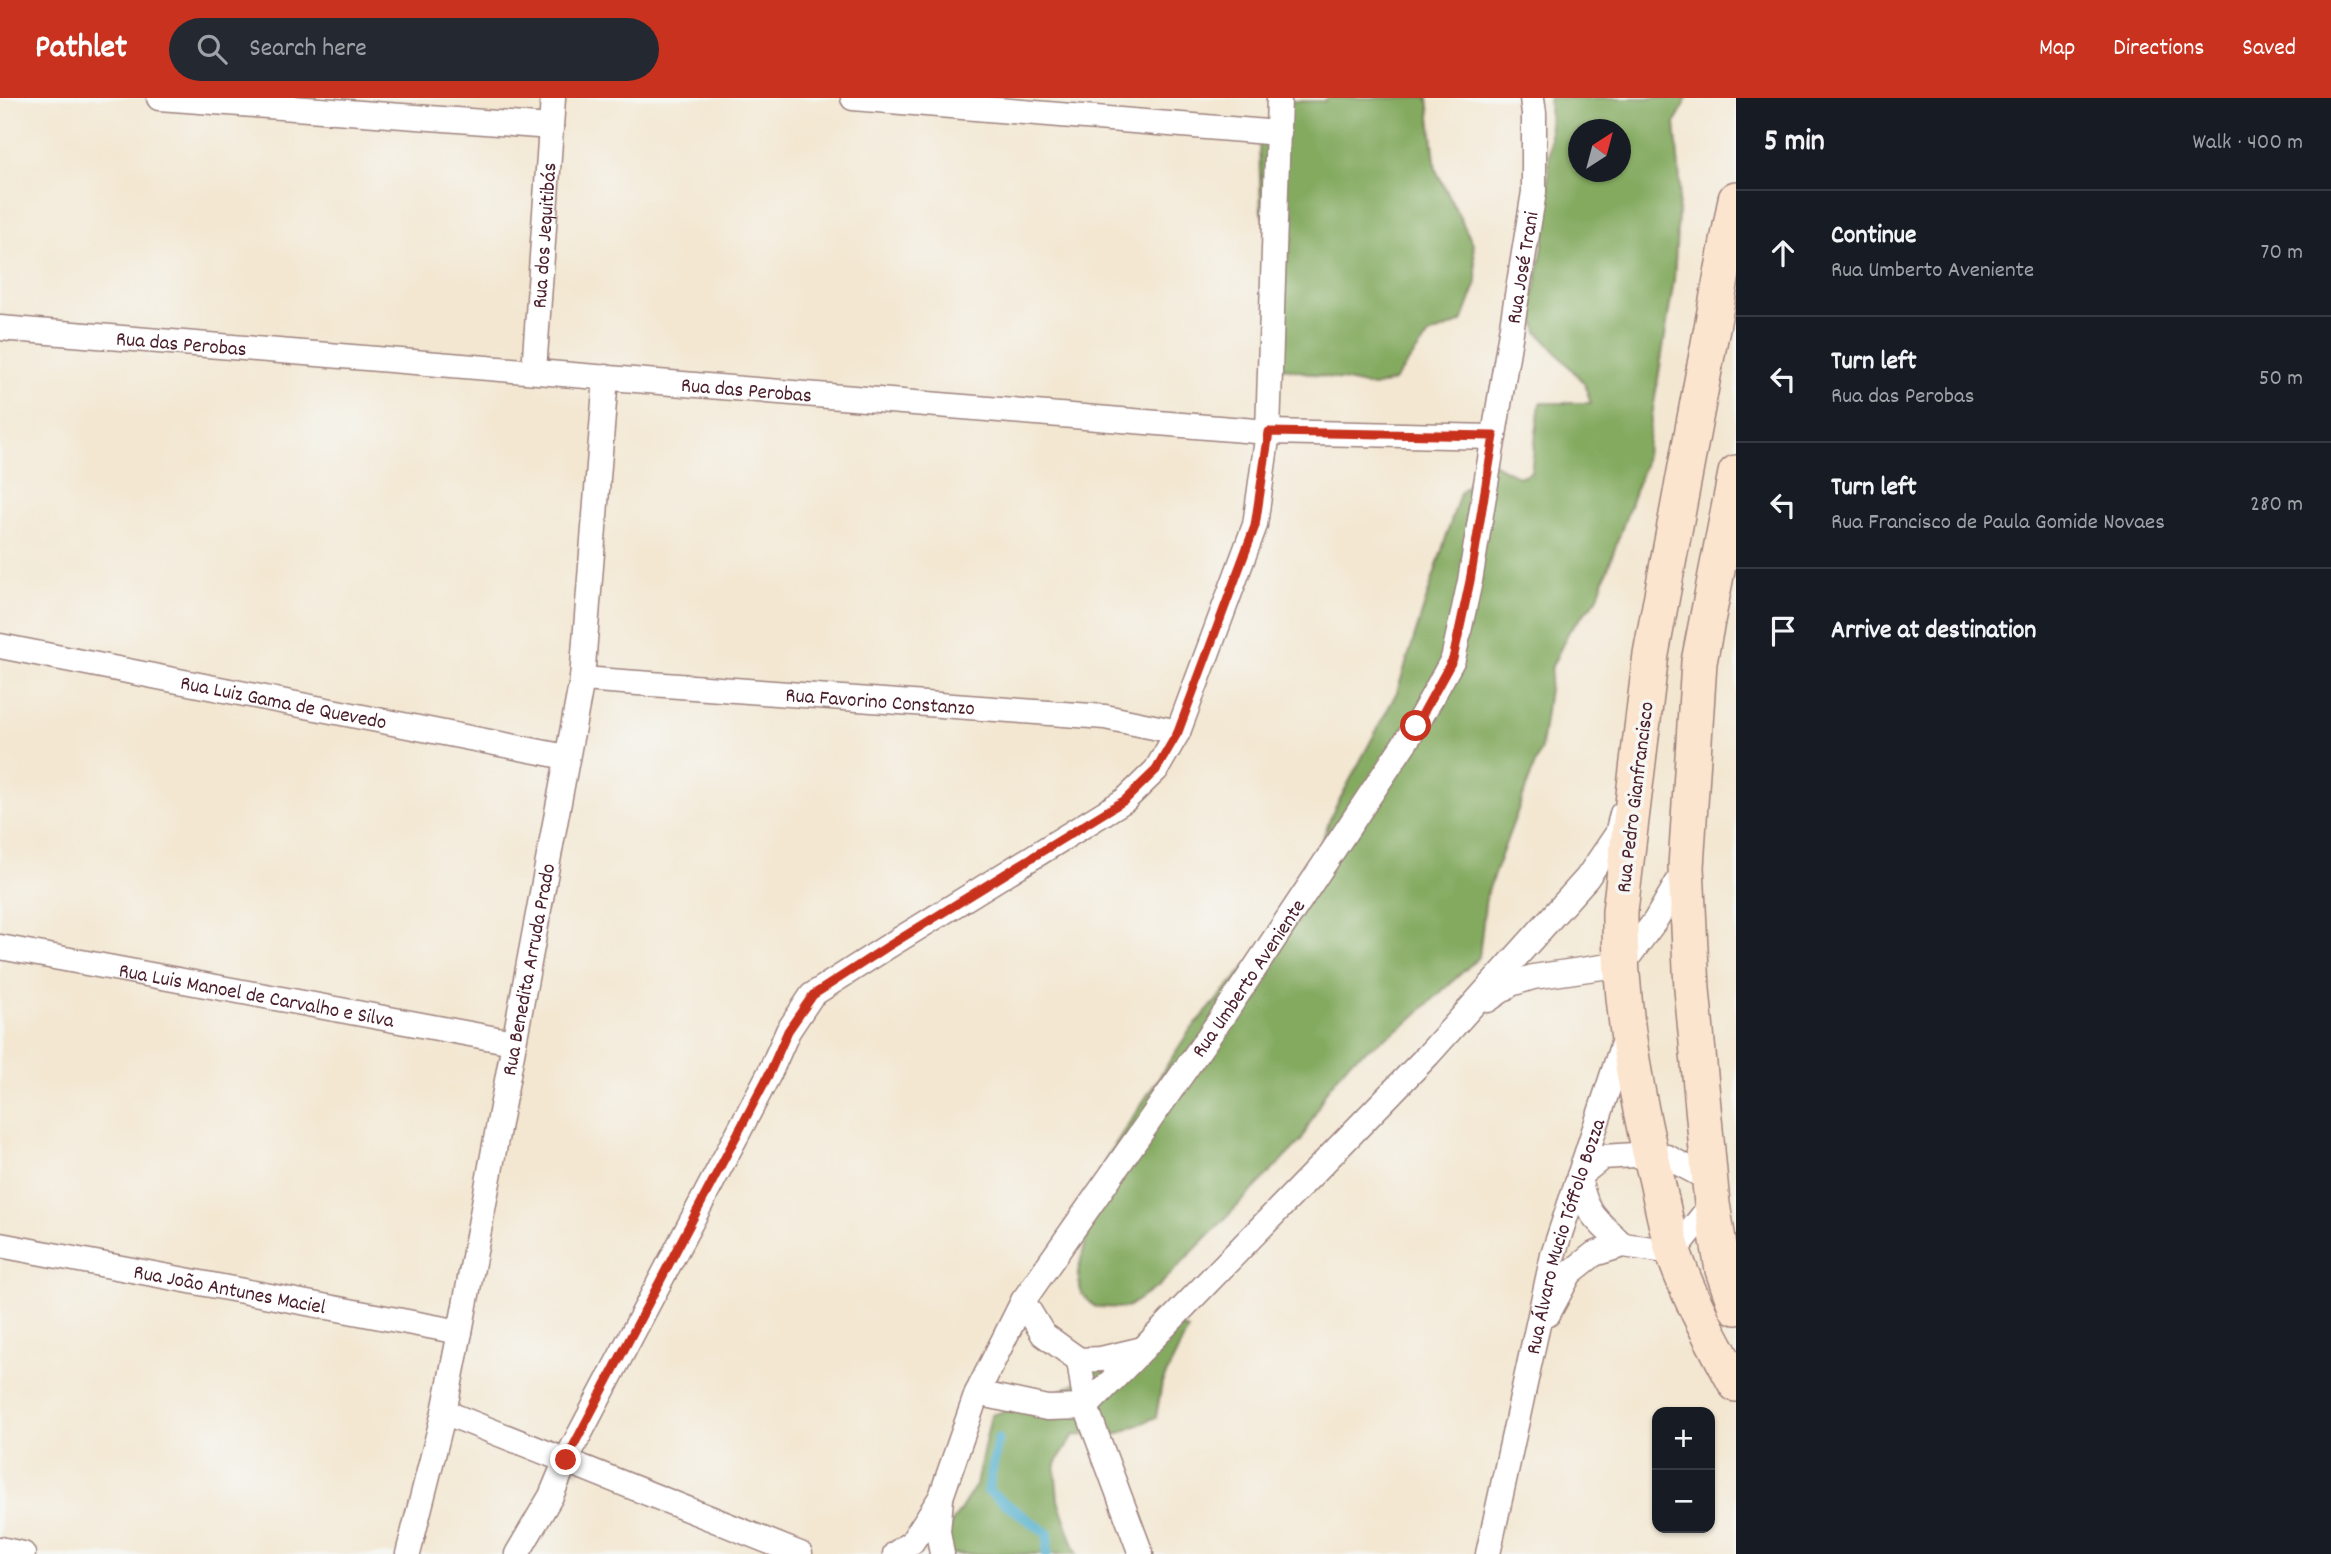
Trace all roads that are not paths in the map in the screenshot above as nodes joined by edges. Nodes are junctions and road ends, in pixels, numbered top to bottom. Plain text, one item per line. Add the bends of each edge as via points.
1 (159, 98) edge
2 (553, 98) edge
3 (853, 98) edge
4 (1279, 98) edge
5 (1532, 98) edge
6 (551, 127) junction
7 (1279, 133) junction
8 (1736, 200) edge
9 (0, 328) edge
10 (534, 371) junction
11 (607, 377) junction
12 (1269, 432) junction
13 (1494, 436) junction
14 (1736, 473) edge
15 (0, 646) edge
16 (582, 679) junction
17 (1178, 732) junction
18 (1639, 753) junction
19 (566, 757) junction
20 (1686, 867) junction
21 (0, 947) edge
22 (1623, 964) junction
23 (1626, 1034) junction
24 (513, 1042) junction
25 (1428, 1055) junction
26 (1650, 1154) junction
27 (1579, 1176) junction
28 (1710, 1191) junction
29 (0, 1245) edge
30 (1623, 1245) junction
31 (1674, 1252) junction
32 (1023, 1301) junction
33 (1736, 1307) edge
34 (460, 1332) junction
35 (1535, 1339) junction
36 (1143, 1349) junction
37 (1079, 1360) junction
38 (1736, 1384) edge
39 (977, 1393) junction
40 (1086, 1407) junction
41 (444, 1412) junction
42 (566, 1460) junction
43 (941, 1497) junction
44 (0, 1549) edge
45 (23, 1554) edge
46 (408, 1554) edge
47 (516, 1554) edge
48 (800, 1554) edge
49 (895, 1554) edge
50 (942, 1554) edge
51 (1141, 1554) edge
52 (1488, 1554) edge

1 - 6 street
2 - 6 street, Rua dos Jequitibás
3 - 7 street
4 - 7 street
5 - 13 street, Rua José Trani via 1534,192
6 - 10 street, Rua dos Jequitibás
7 - 12 street
8 - 18 street, Rua Pedro Gianfrancisco via 1651,654
9 - 10 street, Rua das Perobas
10 - 11 street, Rua das Perobas
11 - 12 street, Rua das Perobas
11 - 16 street, Rua Benedita Arruda Prado
12 - 13 street, Rua das Perobas
12 - 17 street via 1255,526
13 - 32 street, Rua Umberto Aveniente via 1453,659 1423,715 1227,1010
14 - 20 street via 1699,662
15 - 19 street, Rua Luiz Gama de Quevedo
16 - 17 street, Rua Favorino Constanzo via 1105,717
16 - 19 street, Rua Benedita Arruda Prado
17 - 42 street via 1156,770 1125,800 813,995 788,1031
18 - 22 street, Rua Pedro Gianfrancisco via 1620,911
18 - 25 street via 1617,834 1602,859
19 - 24 street, Rua Benedita Arruda Prado
20 - 22 street
20 - 28 street
21 - 24 street, Rua Luis Manoel de Carvalho e Silva
22 - 23 street, Rua Pedro Gianfrancisco
22 - 25 street via 1557,972 1511,984
23 - 26 street, Rua Pedro Gianfrancisco
23 - 27 street, Rua Álvaro Mucio Tóffolo Bozza
24 - 34 street, Rua Benedita Arruda Prado
25 - 36 street
26 - 27 street via 1603,1157
26 - 28 street via 1667,1157
26 - 31 street, Rua Pedro Gianfrancisco
27 - 30 street via 1583,1201
27 - 35 street, Rua Álvaro Mucio Tóffolo Bozza via 1553,1255
28 - 31 street
28 - 33 street via 1723,1270
29 - 34 street, Rua João Antunes Maciel
30 - 31 street, Rua Álvaro Mucio Tóffolo Bozza
30 - 35 street, Rua Álvaro Mucio Tóffolo Bozza via 1594,1254 1570,1273
31 - 38 street, Rua Pedro Gianfrancisco via 1698,1312
32 - 37 street via 1043,1334
32 - 39 street, Rua Umberto Aveniente
34 - 41 street, Rua Benedita Arruda Prado
35 - 52 street
36 - 37 street
36 - 40 street
37 - 40 street
39 - 40 street via 1047,1408
39 - 43 street, Rua Umberto Aveniente
40 - 51 street
41 - 42 street
41 - 46 street, Rua Benedita Arruda Prado
42 - 47 street via 551,1496
42 - 48 street
43 - 49 street, Rua Umberto Aveniente via 912,1542
43 - 50 street, Rua Umberto Aveniente via 938,1531
44 - 45 street

